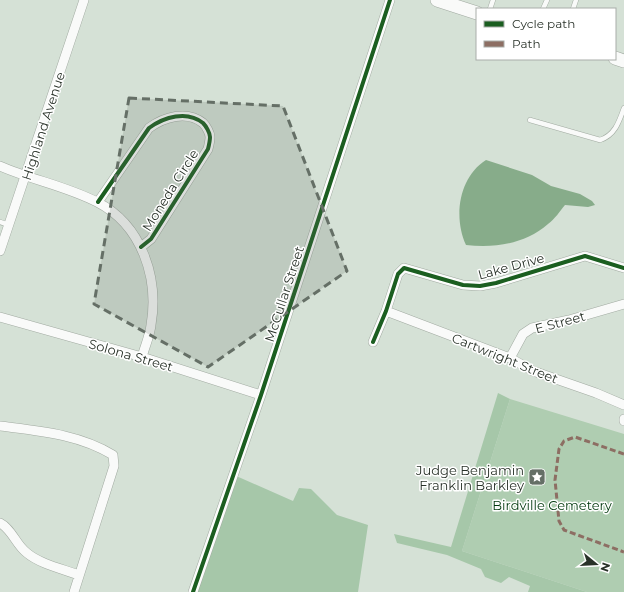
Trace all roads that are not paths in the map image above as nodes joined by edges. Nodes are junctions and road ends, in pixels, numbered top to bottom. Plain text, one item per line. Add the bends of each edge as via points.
1 (84, 0) edge
2 (390, 0) edge
3 (437, 0) edge
4 (476, 13) edge
5 (624, 108) edge
6 (530, 120) dead end
7 (0, 166) edge
8 (26, 177) junction
9 (98, 202) junction
10 (0, 222) edge
11 (9, 225) junction
12 (141, 247) junction
13 (0, 251) edge
14 (624, 268) edge
15 (624, 304) edge
16 (386, 311) junction
17 (0, 318) edge
18 (373, 342) dead end
19 (142, 357) junction
20 (510, 358) junction
21 (261, 395) junction
22 (624, 405) edge
23 (0, 426) edge
24 (0, 524) edge
25 (79, 575) junction
26 (74, 592) edge
27 (193, 592) edge

1 - 8 street, Highland Avenue
2 - 21 street, McCullar Street
3 - 4 street
5 - 6 lane via 613,132 600,140
7 - 8 street
8 - 9 street
8 - 11 street, Highland Avenue
9 - 12 street via 113,213
9 - 12 street, Moneda Circle via 149,128 160,120 182,116 195,117 205,125 210,136 208,149 151,239
10 - 11 lane
11 - 13 street, Highland Avenue
12 - 19 street via 149,266 153,303 151,326
14 - 16 street, Lake Drive via 585,256 496,283 473,286 404,268 398,274
15 - 20 street, E Street via 532,328 523,334
16 - 18 street
16 - 20 street, Cartwright Street
17 - 19 street, Solona Street
19 - 21 street, Solona Street
20 - 22 street, Cartwright Street via 533,371
21 - 27 street, McCullar Street
23 - 25 street via 64,435 98,446 113,455 114,466
24 - 25 street via 8,529 27,554
25 - 26 street

